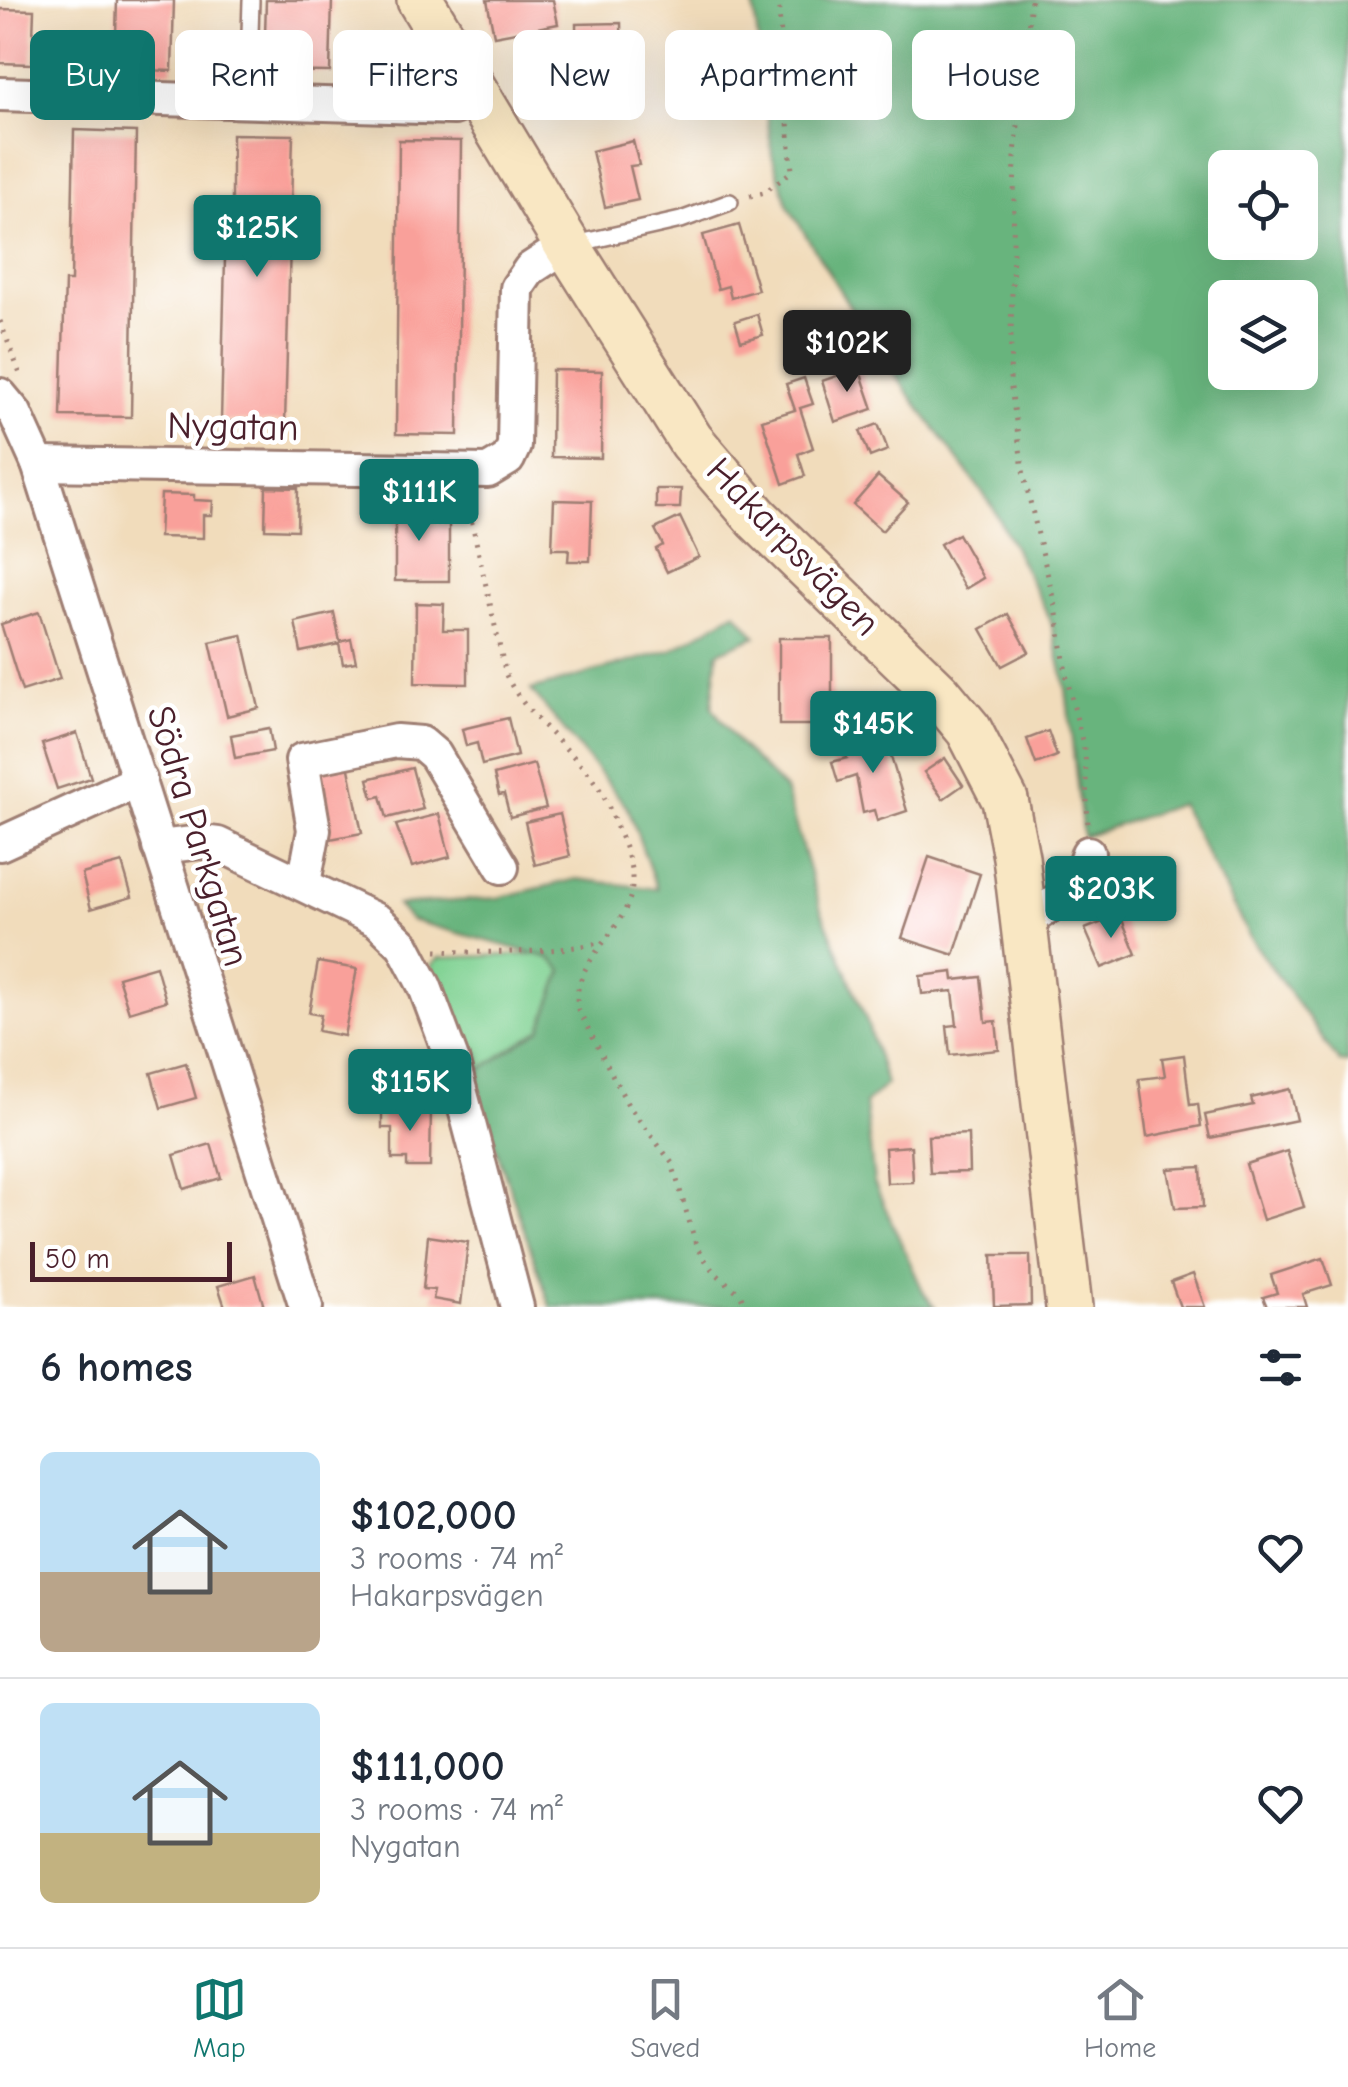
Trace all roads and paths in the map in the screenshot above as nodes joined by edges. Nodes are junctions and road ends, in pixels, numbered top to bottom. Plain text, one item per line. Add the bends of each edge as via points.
1 (251, 0) edge
2 (420, 0) edge
3 (778, 0) edge
4 (1031, 0) edge
5 (250, 30) edge
6 (438, 30) edge
7 (0, 94) edge
8 (175, 100) edge
9 (491, 120) edge
10 (730, 202) joint
11 (566, 245) junction
12 (0, 394) edge
13 (38, 464) junction
14 (474, 470) junction
15 (140, 780) junction
16 (0, 844) edge
17 (159, 847) junction
18 (1088, 853) joint
19 (502, 867) dead end
20 (304, 883) junction
21 (1023, 921) junction
22 (604, 942) junction
23 (410, 958) junction
24 (306, 1307) edge
25 (517, 1307) edge
26 (746, 1307) edge
27 (1070, 1307) edge

1 - 5 lane
2 - 6 street, Hakarpsvägen
3 - 10 path via 792,171 765,192
4 - 18 path via 1015,154 1010,381 1084,753
7 - 8 street
9 - 11 street, Hakarpsvägen
10 - 11 lane
11 - 14 street via 530,269 517,288 514,446 508,460
11 - 21 street, Hakarpsvägen via 721,478 969,730 1005,800
12 - 13 street, Södra Parkgatan
13 - 14 street, Nygatan
13 - 15 street, Södra Parkgatan
14 - 22 path via 506,675 517,698 601,791 628,853 630,898
15 - 16 street
15 - 17 street, Södra Parkgatan
17 - 20 street via 218,844
17 - 24 street, Södra Parkgatan
18 - 21 street via 1067,893
19 - 20 street via 436,755 421,743 396,741 302,760 314,830
20 - 23 street via 378,921
21 - 27 street, Hakarpsvägen
22 - 23 path via 503,953 423,951
22 - 26 path via 581,976 578,1009 628,1105 672,1164 697,1248
23 - 25 street via 452,1059

